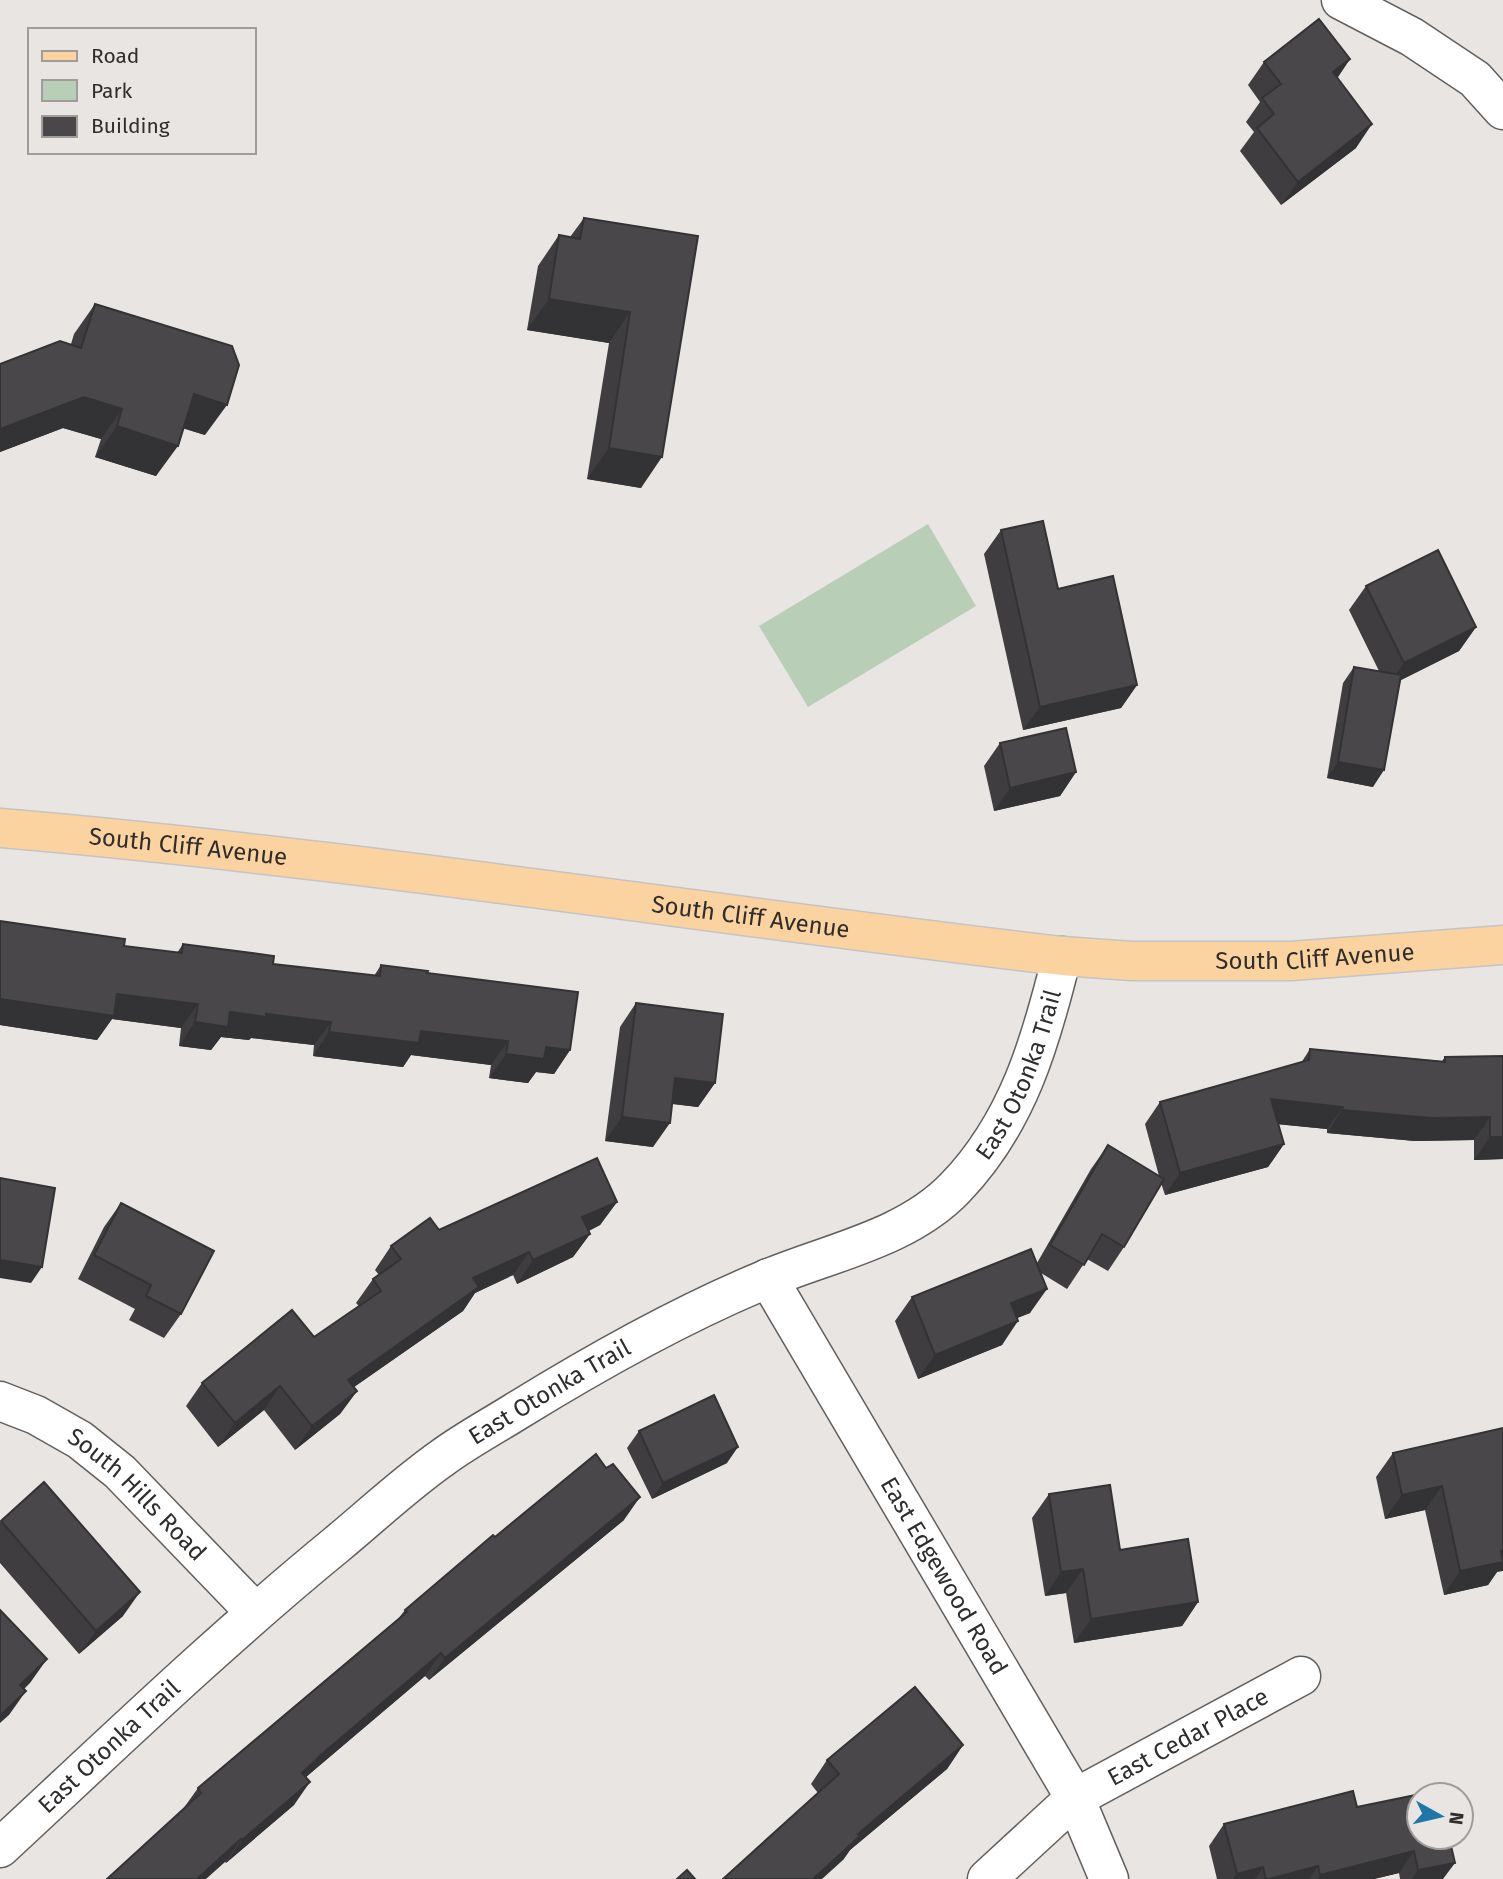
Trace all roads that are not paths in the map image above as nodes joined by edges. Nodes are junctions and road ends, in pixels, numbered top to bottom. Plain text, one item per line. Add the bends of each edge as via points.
1 (1341, 0) edge
2 (1503, 110) edge
3 (0, 828) edge
4 (1503, 945) edge
5 (1062, 956) junction
6 (768, 1278) junction
7 (0, 1401) edge
8 (255, 1612) junction
9 (1301, 1676) dead end
10 (1075, 1798) junction
11 (0, 1847) edge
12 (987, 1879) edge
13 (1109, 1879) edge

1 - 2 street via 1412,37 1475,79
3 - 5 main road, South Cliff Avenue via 297,858
4 - 5 main road, South Cliff Avenue via 1291,961
5 - 6 street, East Otonka Trail via 1031,1069 986,1151 954,1189 925,1212 878,1238
6 - 8 street, East Otonka Trail via 638,1340 441,1458
6 - 10 street, East Edgewood Road
7 - 8 street, South Hills Road via 80,1440 120,1472
8 - 11 street, East Otonka Trail
9 - 10 street, East Cedar Place
10 - 12 street, East Cedar Place
10 - 13 street, East Edgewood Road

